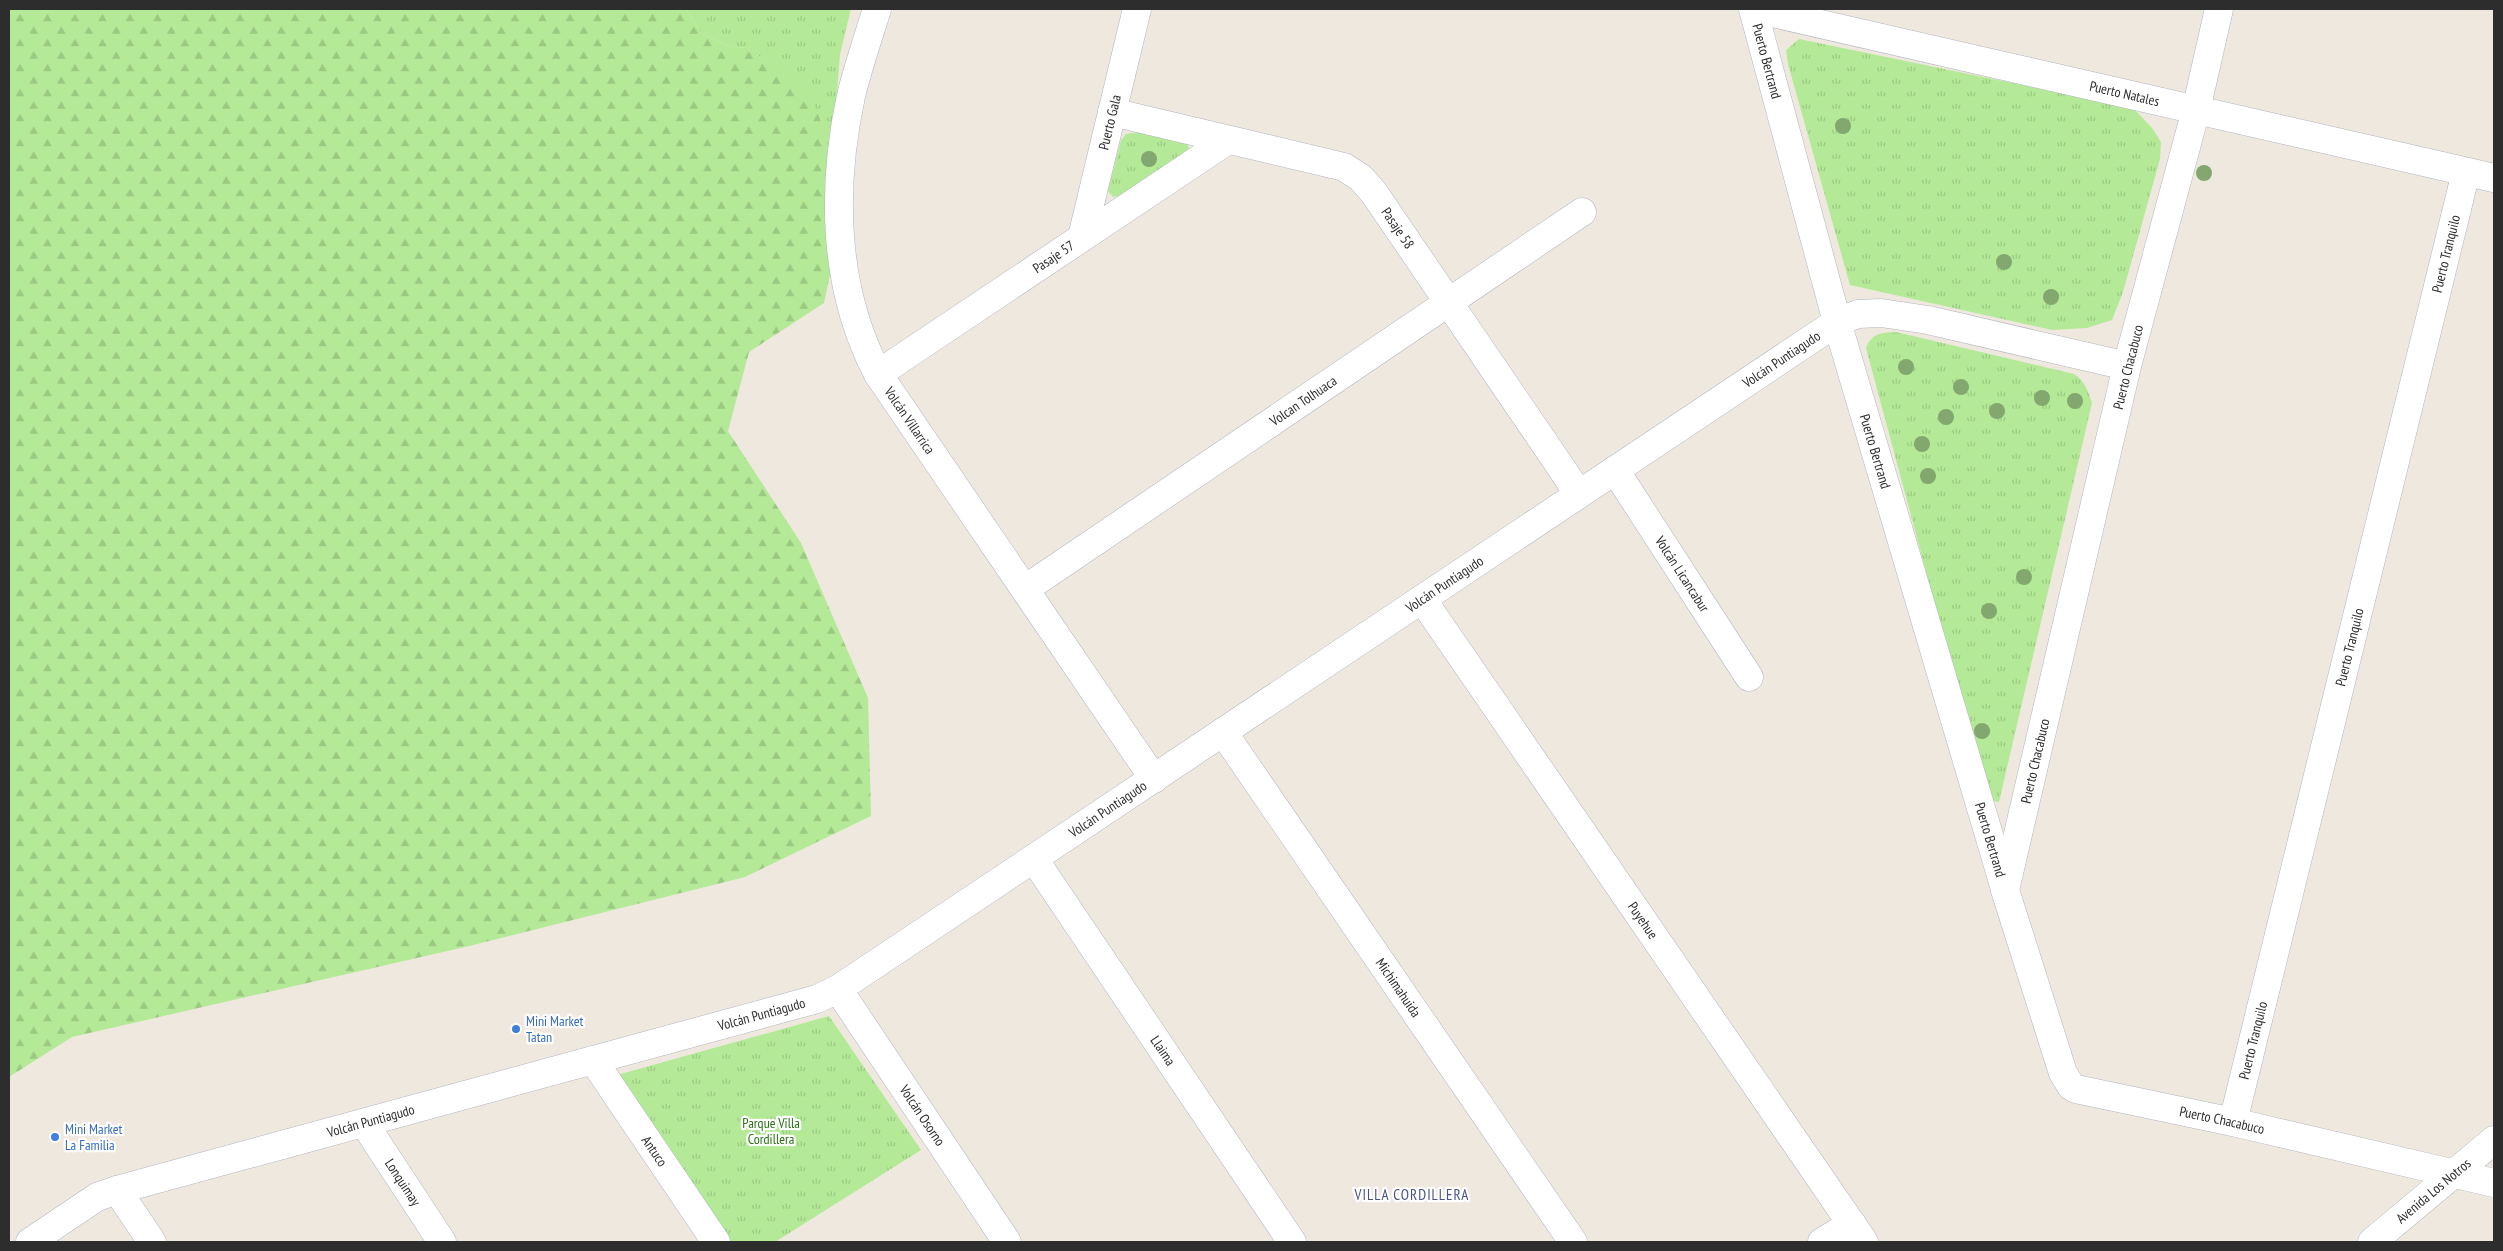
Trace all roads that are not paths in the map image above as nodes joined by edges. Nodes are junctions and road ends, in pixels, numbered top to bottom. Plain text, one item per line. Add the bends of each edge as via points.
1 (877, 9) edge
2 (1137, 9) edge
3 (1754, 9) edge
4 (2219, 9) edge
5 (2196, 110) junction
6 (1112, 112) junction
7 (1228, 140) junction
8 (2466, 172) junction
9 (2494, 178) edge
10 (1582, 212) dead end
11 (1082, 237) junction
12 (1450, 302) junction
13 (1837, 322) junction
14 (2127, 366) junction
15 (878, 374) junction
16 (1615, 470) junction
17 (1579, 494) junction
18 (1025, 589) junction
19 (1422, 600) junction
20 (1749, 677) dead end
21 (1224, 732) junction
22 (1154, 779) junction
23 (1034, 859) junction
24 (2005, 890) junction
25 (838, 990) junction
26 (593, 1060) junction
27 (2233, 1122) junction
28 (364, 1123) junction
29 (2494, 1140) edge
30 (2453, 1173) junction
31 (2494, 1183) edge
32 (117, 1190) junction
33 (1858, 1233) edge
34 (30, 1242) edge
35 (152, 1242) edge
36 (442, 1242) edge
37 (716, 1242) edge
38 (1007, 1242) edge
39 (1292, 1242) edge
40 (1573, 1242) edge
41 (1822, 1242) edge
42 (2372, 1242) edge

1 - 15 street, Volcán Villarrica via 852,95 843,141 839,188 841,248 848,300 866,352
2 - 6 street, Puerto Gala
3 - 5 street, Puerto Natales
3 - 13 street, Puerto Bertrand
4 - 5 street, Puerto Chacabuco
5 - 8 street, Puerto Natales
5 - 14 street, Puerto Chacabuco
6 - 7 street, Pasaje 58
6 - 11 street, Puerto Gala
7 - 11 street, Pasaje 57
7 - 12 street, Pasaje 58 via 1344,167 1361,178
8 - 9 street, Puerto Natales
8 - 27 street, Puerto Tranquilo
10 - 12 street, Volcan Tolhuaca
11 - 15 street, Pasaje 57
12 - 17 street, Pasaje 58
12 - 18 street, Volcan Tolhuaca
13 - 14 street, Volcán Puntiagudo via 1858,314 1881,313 1928,320
13 - 16 street, Volcán Puntiagudo
13 - 24 street, Puerto Bertrand
14 - 24 street, Puerto Chacabuco
15 - 18 street, Volcán Villarrica
16 - 17 street, Volcán Puntiagudo
16 - 20 street, Volcán Licancabur
17 - 19 street, Volcán Puntiagudo
18 - 22 street, Volcán Villarrica
19 - 21 street, Volcán Puntiagudo
19 - 33 street, Puyehue
21 - 22 street, Volcán Puntiagudo
21 - 40 street, Michimahuida
22 - 23 street, Volcán Puntiagudo
23 - 25 street, Volcán Puntiagudo
23 - 39 street, Llaima
24 - 27 street, Puerto Chacabuco via 2063,1073 2071,1086 2083,1092
25 - 26 street, Volcán Puntiagudo via 817,999
25 - 38 street, Volcán Osorno
26 - 28 street, Volcán Puntiagudo
26 - 37 street, Antuco
27 - 30 street, Puerto Chacabuco
28 - 32 street, Volcán Puntiagudo
28 - 36 street, Lonquimay
29 - 30 street, Avenida Los Notros
30 - 31 street, Puerto Chacabuco
30 - 42 street, Avenida Los Notros
32 - 34 street, Volcán Puntiagudo via 97,1197
32 - 35 street
33 - 41 street

